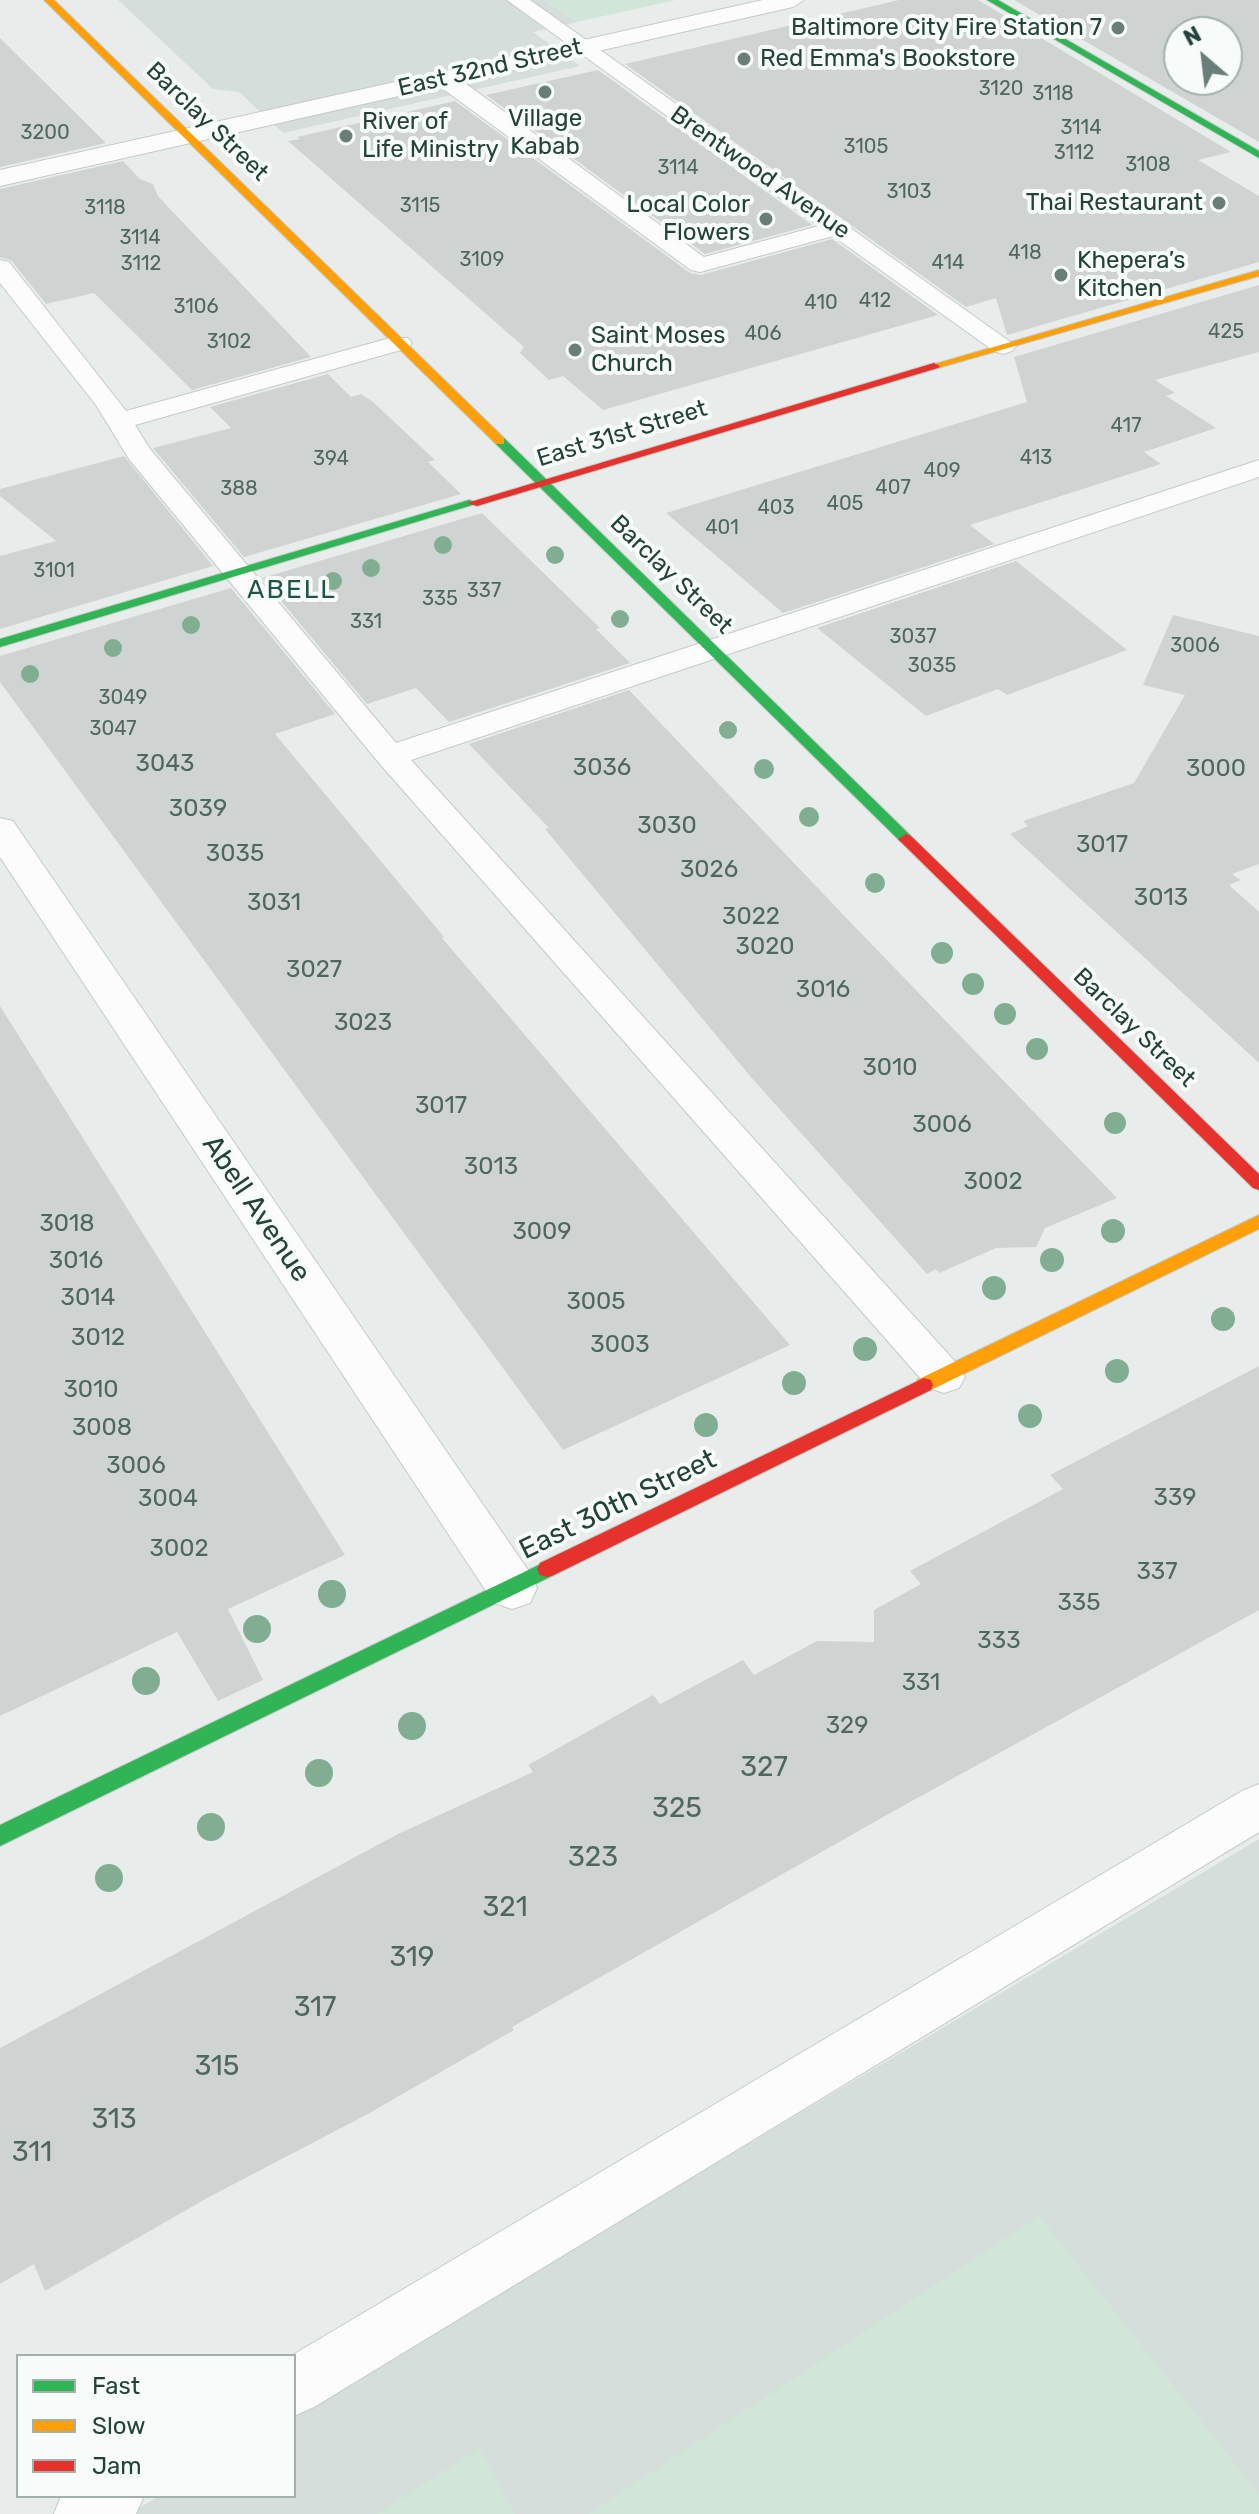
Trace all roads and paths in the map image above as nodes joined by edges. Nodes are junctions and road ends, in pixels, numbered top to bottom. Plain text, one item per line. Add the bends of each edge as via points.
1 (49, 0) edge
2 (517, 0) edge
3 (793, 0) edge
4 (992, 0) edge
5 (583, 47) junction
6 (443, 78) junction
7 (188, 136) junction
8 (1259, 155) edge
9 (0, 178) edge
10 (837, 228) junction
11 (0, 267) edge
12 (1259, 273) edge
13 (399, 343) junction
14 (1003, 346) junction
15 (118, 421) junction
16 (1259, 468) edge
17 (543, 483) junction
18 (236, 573) junction
19 (0, 643) edge
20 (712, 649) junction
21 (390, 756) junction
22 (0, 829) edge
23 (1259, 1184) edge
24 (1259, 1221) edge
25 (944, 1377) junction
26 (512, 1588) junction
27 (1259, 1806) edge
28 (0, 1836) edge
29 (296, 2386) edge
30 (111, 2498) edge
31 (84, 2514) edge

1 - 7 street, Barclay Street
2 - 5 lane, Brentwood Avenue
3 - 5 street, East 32nd Street
4 - 8 street
5 - 6 street, East 32nd Street
5 - 10 lane, Brentwood Avenue
6 - 7 street, East 32nd Street
6 - 10 lane via 700,265
7 - 9 street, East 32nd Street
7 - 13 street, Barclay Street
10 - 14 lane, Brentwood Avenue
11 - 15 lane
12 - 14 street, East 31st Street
13 - 15 lane
13 - 17 street, Barclay Street
14 - 17 street, East 31st Street
15 - 18 lane
16 - 20 lane
17 - 18 street, East 31st Street
17 - 20 street, Barclay Street
18 - 19 street, East 31st Street
18 - 21 lane
20 - 21 lane
20 - 23 street, Barclay Street
21 - 25 lane
22 - 26 street, Abell Avenue
24 - 25 street, East 30th Street
25 - 26 street, East 30th Street
26 - 28 street, East 30th Street
27 - 29 lane
30 - 31 lane

